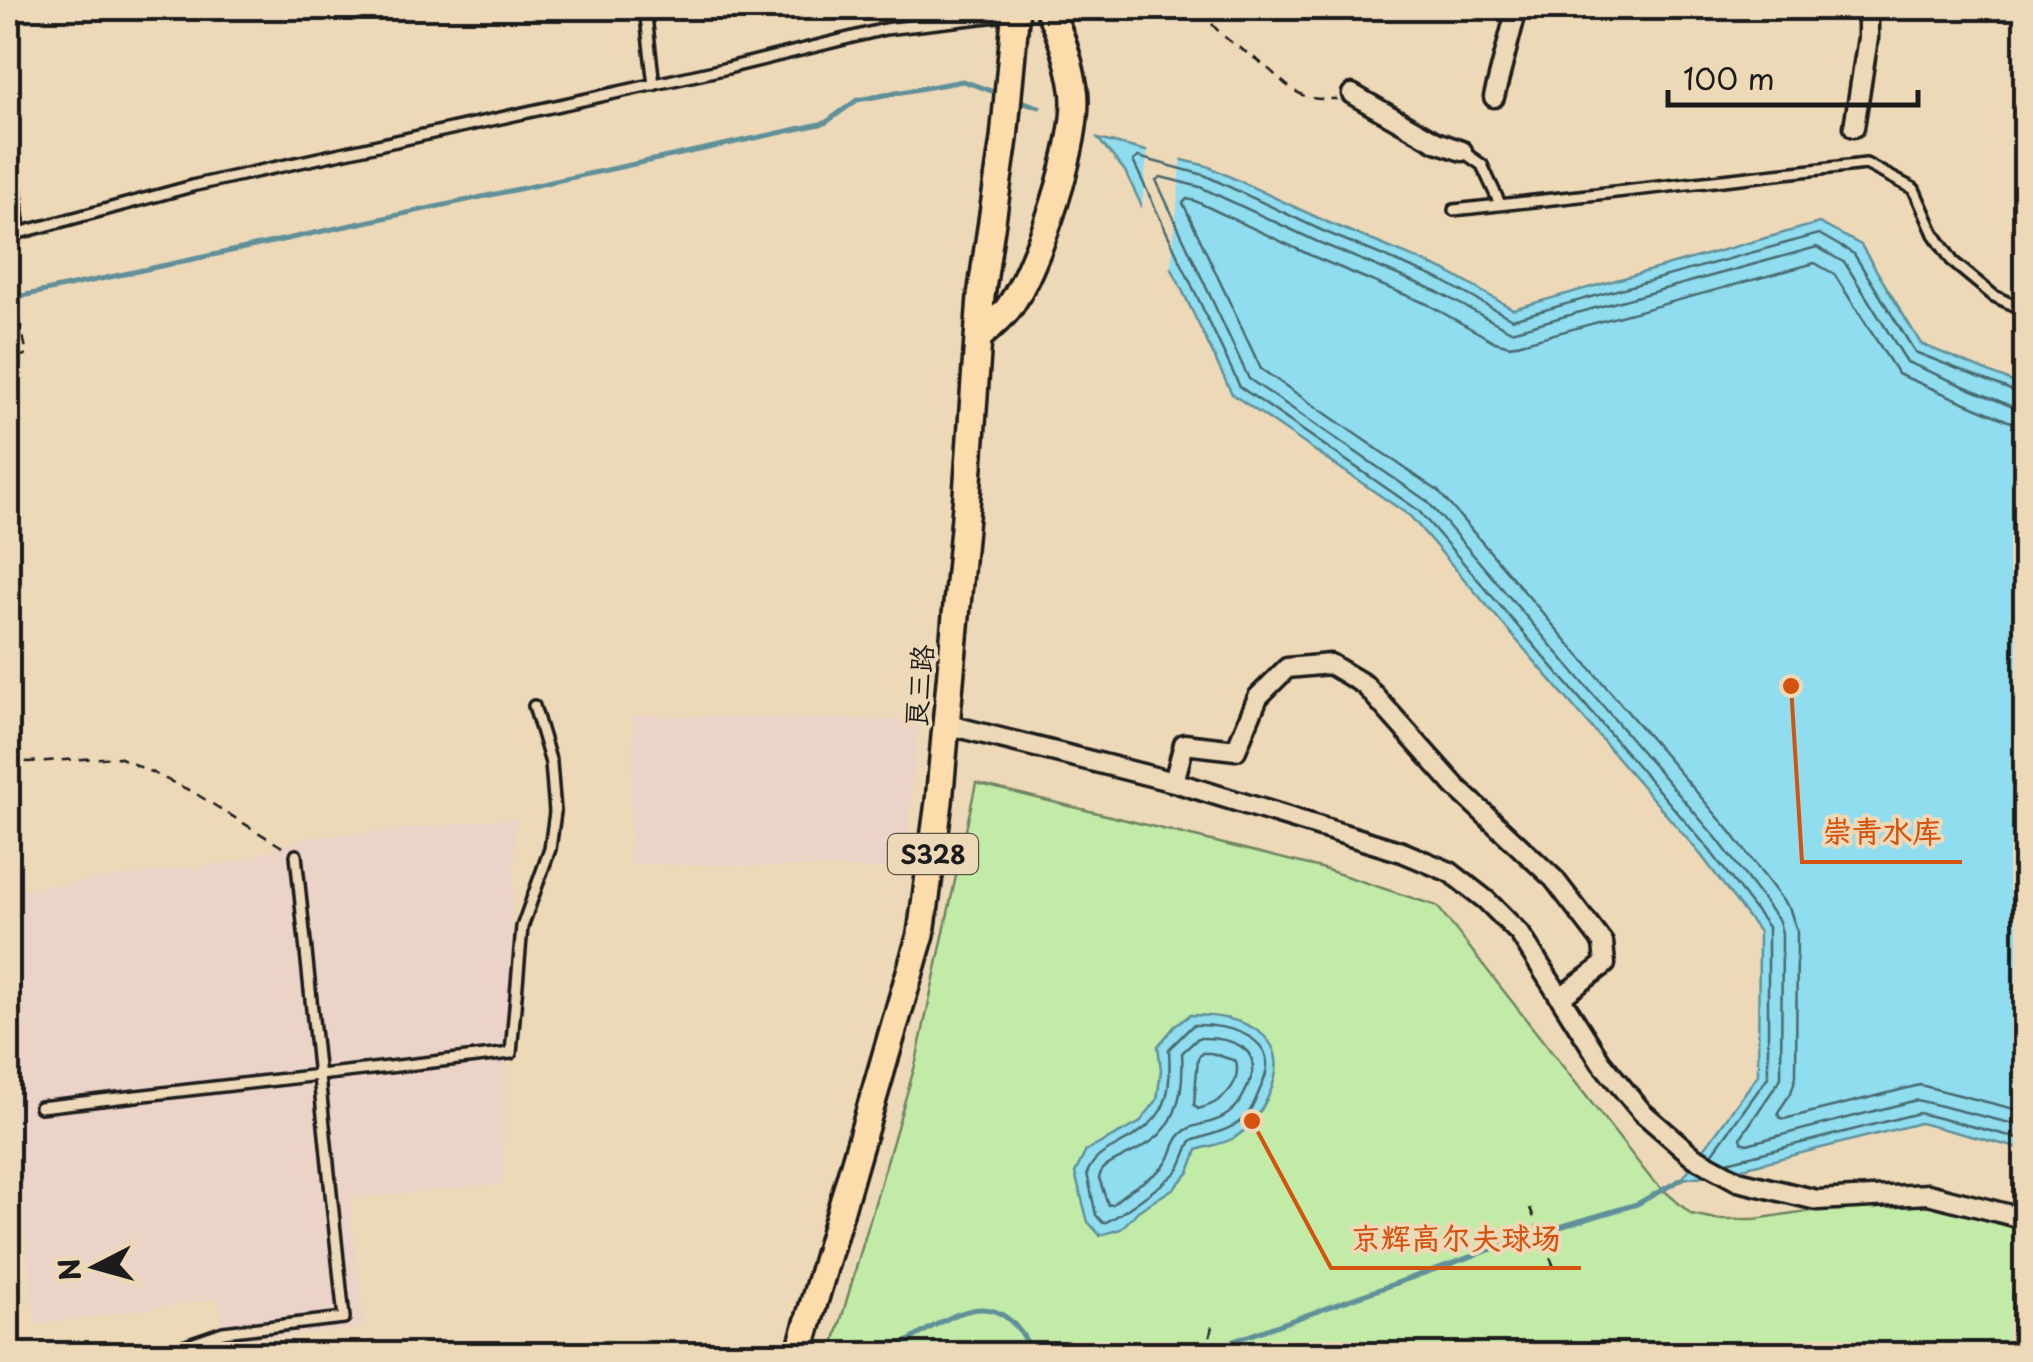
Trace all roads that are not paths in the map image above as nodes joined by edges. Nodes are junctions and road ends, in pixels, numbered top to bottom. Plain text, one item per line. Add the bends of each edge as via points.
1 (645, 8) edge
2 (1048, 8) edge
3 (1517, 8) edge
4 (1868, 8) edge
5 (1016, 10) edge
6 (654, 85) junction
7 (1352, 94) road end
8 (1494, 97) dead end
9 (8, 120) edge
10 (1854, 127) dead end
11 (1462, 151) joint
12 (1500, 204) junction
13 (1454, 210) dead end
14 (20, 232) junction
15 (8, 236) edge
16 (2026, 311) edge
17 (978, 338) junction
18 (534, 706) dead end
19 (944, 724) junction
20 (1174, 782) junction
21 (296, 855) road end
22 (1561, 998) junction
23 (319, 1075) junction
24 (40, 1107) dead end
25 (2026, 1219) edge
26 (160, 1354) edge
27 (799, 1354) edge

1 - 6 lane
2 - 17 main road via 1075,92 1066,170 1028,271 1007,310
3 - 8 street
4 - 10 street
5 - 6 lane via 884,29
5 - 17 main road, 良三路 / S328
6 - 14 lane via 196,185
7 - 11 street
9 - 14 lane
11 - 12 lane via 1482,165
12 - 13 lane
12 - 16 lane via 1866,164 1914,188 1952,262 1994,296
14 - 15 lane
17 - 19 main road, 良三路 / S328
18 - 23 lane via 551,764 555,812 550,849 522,927 510,1053
19 - 20 street
19 - 27 main road, 良三路 / S328 via 922,934
20 - 22 street via 1450,872 1520,934
20 - 22 street via 1184,744 1236,750 1258,697 1288,668 1330,664 1365,684 1456,787 1554,879 1603,943 1605,964
21 - 23 lane
22 - 25 street via 1601,1062 1658,1126 1694,1157 1738,1181 1817,1200 1928,1194
23 - 24 lane
23 - 26 lane via 344,1318 223,1332

